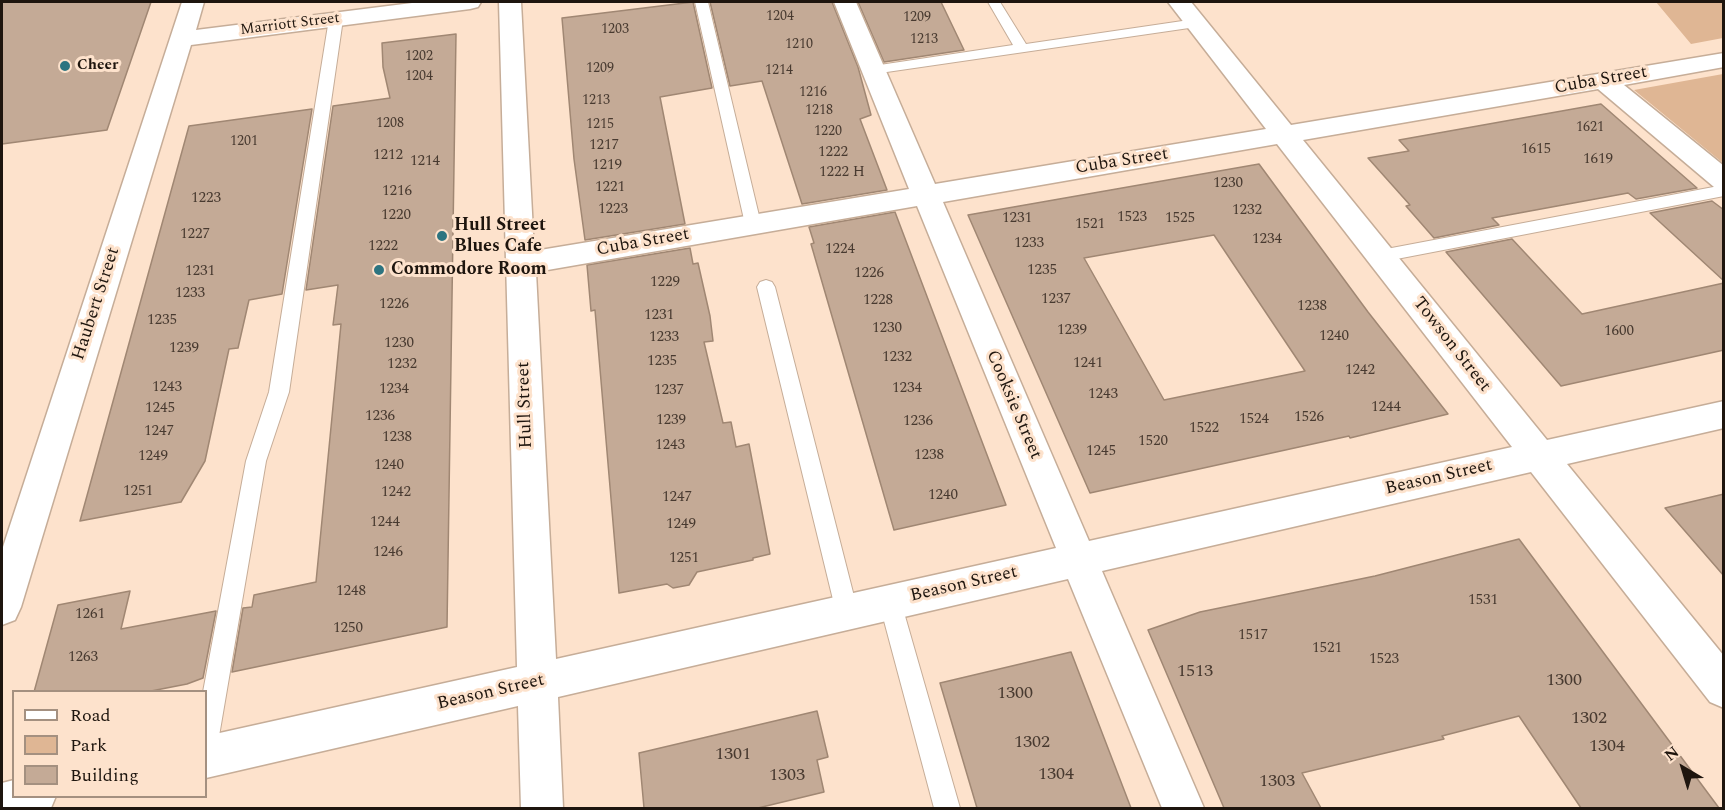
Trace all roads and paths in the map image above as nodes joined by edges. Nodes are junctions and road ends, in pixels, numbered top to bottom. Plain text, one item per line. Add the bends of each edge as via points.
1 (193, 2) edge
2 (470, 2) edge
3 (510, 2) edge
4 (700, 2) edge
5 (845, 2) edge
6 (994, 2) edge
7 (1179, 2) edge
8 (336, 19) junction
9 (1196, 23) junction
10 (182, 39) junction
11 (1022, 49) junction
12 (1724, 60) edge
13 (873, 70) junction
14 (1604, 81) junction
15 (1285, 135) junction
16 (1724, 181) edge
17 (1724, 190) edge
18 (926, 195) junction
19 (753, 224) junction
20 (1382, 256) junction
21 (521, 264) junction
22 (766, 286) dead end
23 (1724, 414) edge
24 (1540, 455) junction
25 (1078, 560) junction
26 (890, 602) junction
27 (2, 607) edge
28 (847, 612) junction
29 (537, 682) junction
30 (1724, 688) edge
31 (207, 736) edge
32 (207, 757) edge
33 (27, 798) edge
34 (2, 804) edge
35 (542, 808) edge
36 (947, 808) edge
37 (1183, 808) edge

1 - 10 street, Haubert Street
2 - 8 street, Marriott Street
3 - 21 street, Hull Street
4 - 19 lane
5 - 13 street, Cooksie Street
6 - 11 lane
7 - 9 street, Towson Street
8 - 10 street, Marriott Street
8 - 31 lane via 279,392 255,461
9 - 11 lane
9 - 15 street, Towson Street
10 - 27 street, Haubert Street
11 - 13 lane
12 - 14 street, Cuba Street
13 - 18 street, Cooksie Street
14 - 15 street, Cuba Street
14 - 16 street
15 - 18 street, Cuba Street
15 - 20 street, Towson Street
17 - 20 lane
18 - 19 street, Cuba Street
18 - 25 street, Cooksie Street
19 - 21 street, Cuba Street
20 - 24 street, Towson Street
21 - 29 street, Hull Street
22 - 28 lane
23 - 24 street, Beason Street
24 - 25 street, Beason Street
24 - 30 street, Towson Street
25 - 26 street, Beason Street
25 - 37 street, Cooksie Street
26 - 28 street, Beason Street
26 - 36 lane
28 - 29 street, Beason Street
29 - 32 street, Beason Street
29 - 35 street, Hull Street
33 - 34 street

